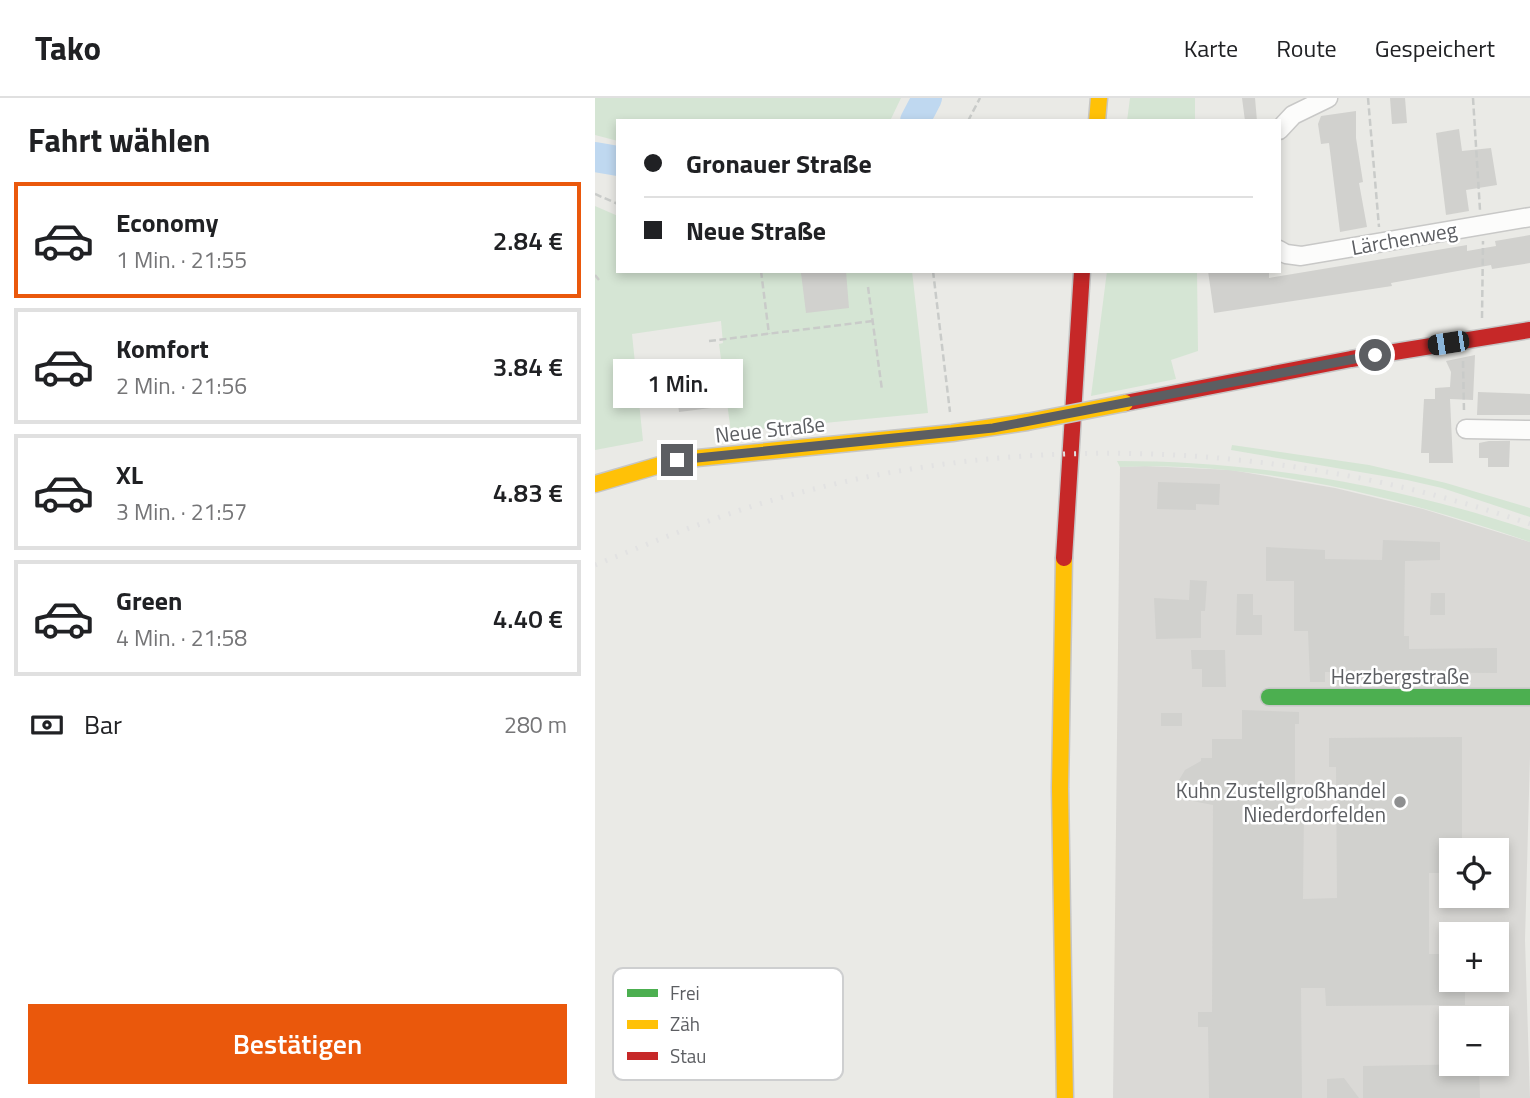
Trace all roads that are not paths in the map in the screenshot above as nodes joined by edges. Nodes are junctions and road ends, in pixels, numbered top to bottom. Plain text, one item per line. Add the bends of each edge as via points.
1 (1099, 98) edge
2 (1328, 98) edge
3 (1097, 119) edge
4 (1281, 128) edge
5 (1530, 217) edge
6 (1281, 251) edge
7 (1082, 273) edge
8 (1530, 330) edge
9 (1466, 429) road end
10 (1530, 430) edge
11 (595, 484) edge
12 (1269, 697) dead end
13 (1530, 697) edge
14 (1065, 1098) edge

1 - 3 street
2 - 4 street via 1293,115
5 - 6 street, Lärchenweg via 1301,256
7 - 14 street via 1061,631 1059,863
8 - 11 street, Neue Straße, bridge via 1027,422 952,426 677,460
9 - 10 street
12 - 13 street, Herzbergstraße

